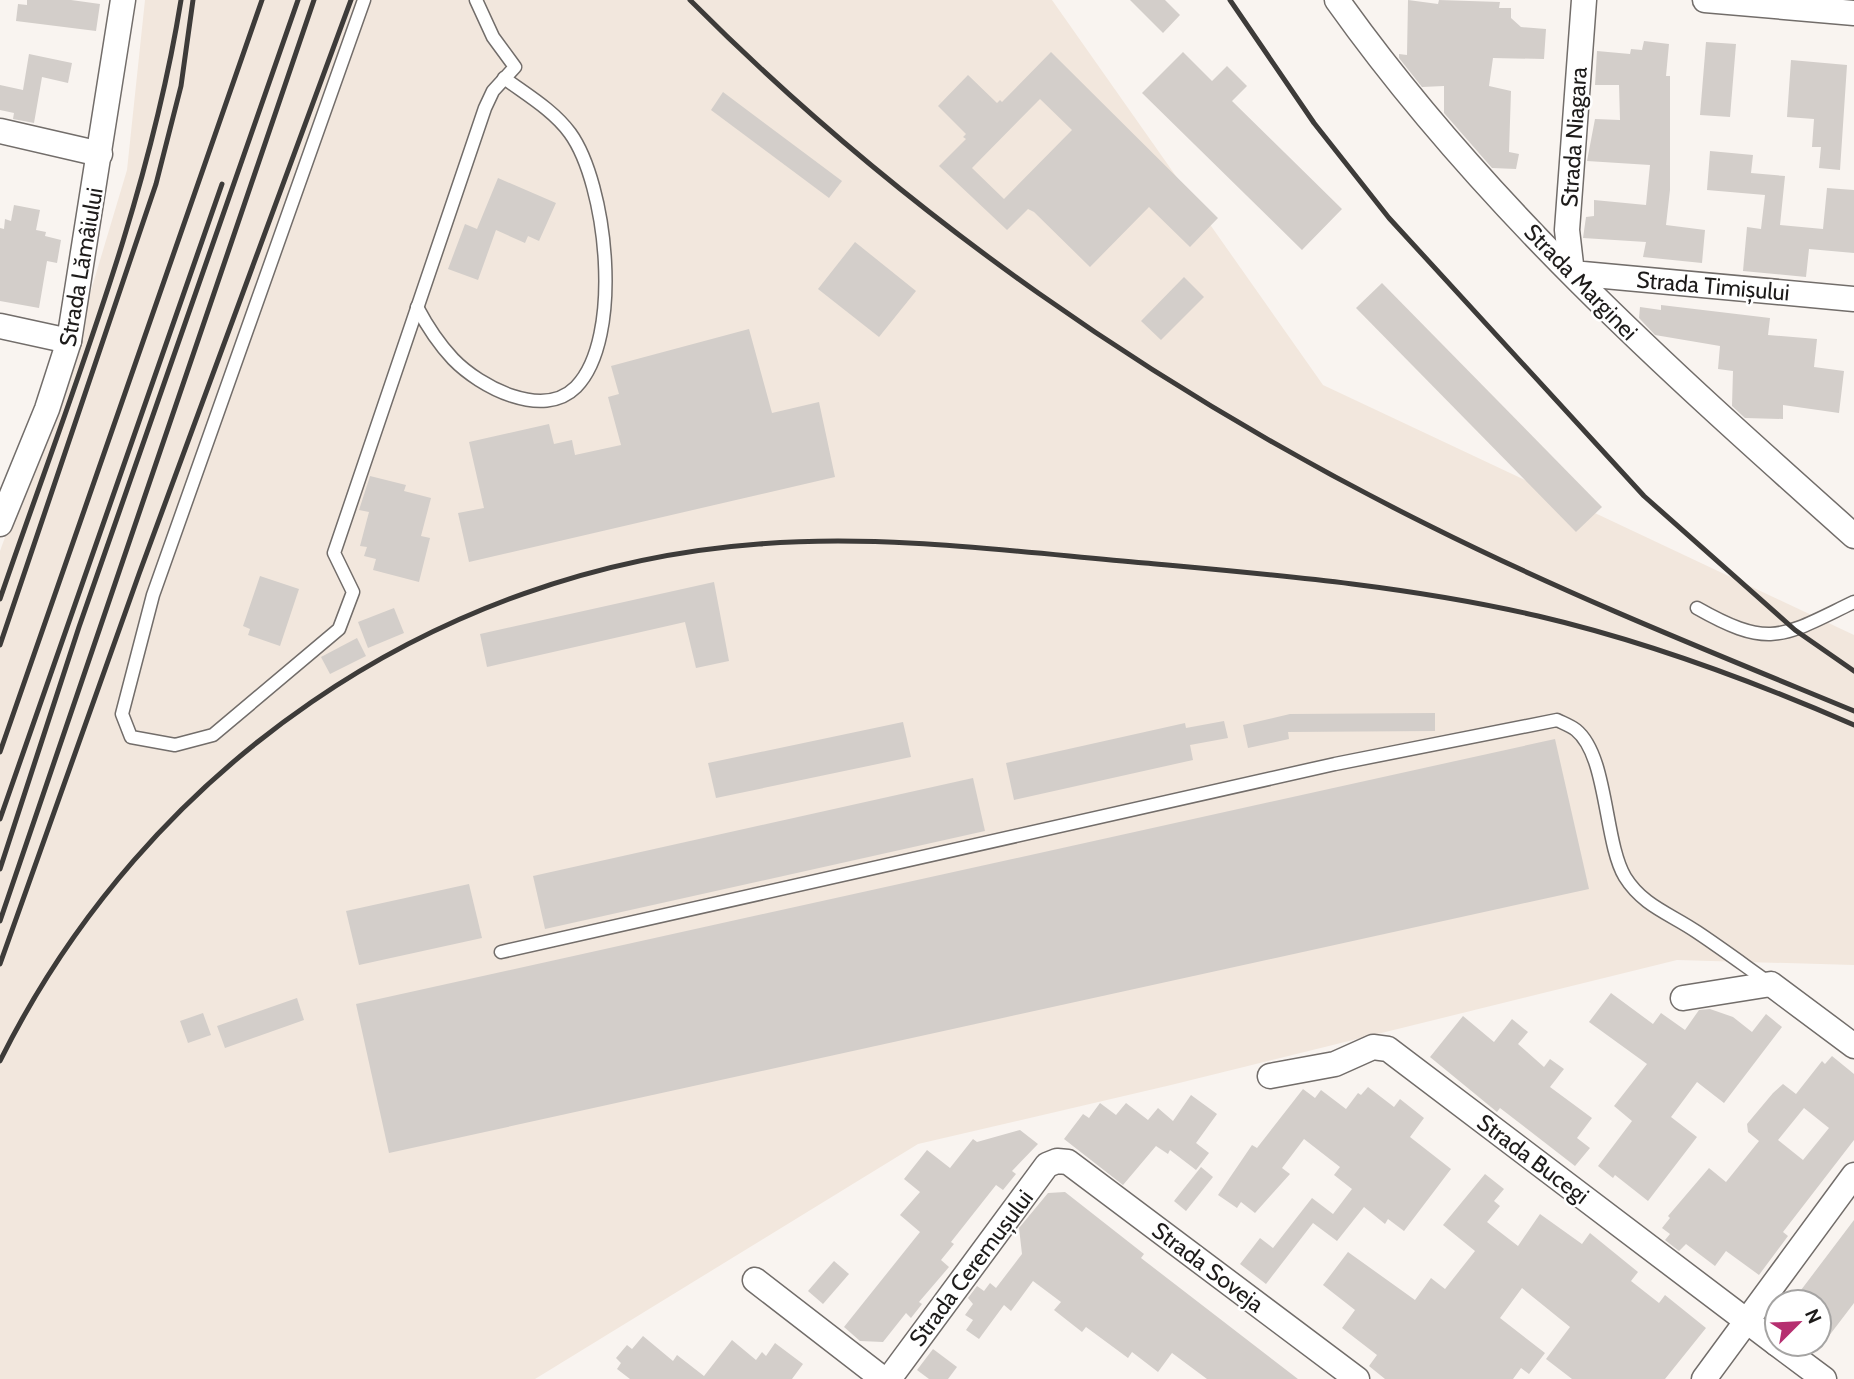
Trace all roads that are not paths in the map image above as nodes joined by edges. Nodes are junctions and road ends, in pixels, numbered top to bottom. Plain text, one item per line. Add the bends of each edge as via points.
1 (123, 0) edge
2 (364, 0) edge
3 (476, 0) edge
4 (1337, 0) edge
5 (1584, 0) edge
6 (1705, 0) edge
7 (1854, 13) edge
8 (504, 78) junction
9 (0, 131) edge
10 (100, 154) junction
11 (1572, 273) junction
12 (1854, 299) edge
13 (417, 307) junction
14 (0, 326) edge
15 (69, 341) junction
16 (1, 519) edge
17 (1854, 536) edge
18 (1854, 602) edge
19 (1697, 608) dead end
20 (501, 952) dead end
21 (1771, 984) junction
22 (1684, 998) dead end
23 (1854, 1046) edge
24 (1270, 1076) dead end
25 (1057, 1161) joint
26 (1854, 1175) edge
27 (755, 1280) dead end
28 (1746, 1322) junction
29 (1763, 1334) edge
30 (1796, 1358) edge
31 (883, 1379) edge
32 (889, 1379) edge
33 (1357, 1379) edge
34 (1704, 1379) edge
35 (1824, 1379) edge

1 - 10 street, Strada Lămâiului
2 - 13 lane via 153,595 122,714 131,737 174,745 213,735 339,629 353,592 334,553
3 - 8 lane via 493,37 515,67
4 - 11 street, Strada Marginei via 1386,69 1468,167
5 - 11 street, Strada Niagara via 1567,230
6 - 7 street
8 - 13 lane via 485,108
8 - 13 lane via 547,109 570,133 595,187 606,274 595,351 576,387 544,403 529,402 456,362
9 - 10 street
10 - 15 street, Strada Lămâiului
11 - 12 street, Strada Timișului
11 - 17 street, Strada Marginei via 1667,369
14 - 15 street
15 - 16 street, Strada Lămâiului via 47,409
18 - 19 lane via 1776,636 1751,633
20 - 21 lane via 1335,764 1557,720 1575,729 1587,746 1618,860 1641,899 1695,930
21 - 22 street
21 - 23 street
24 - 28 street, Strada Bucegi via 1335,1064 1373,1047 1388,1049
25 - 32 street, Strada Ceremușului via 1047,1166
25 - 33 street, Strada Soveja via 1068,1162
26 - 28 street
27 - 31 street
28 - 29 street, Strada Bucegi
28 - 34 street
30 - 35 street, Strada Bucegi

